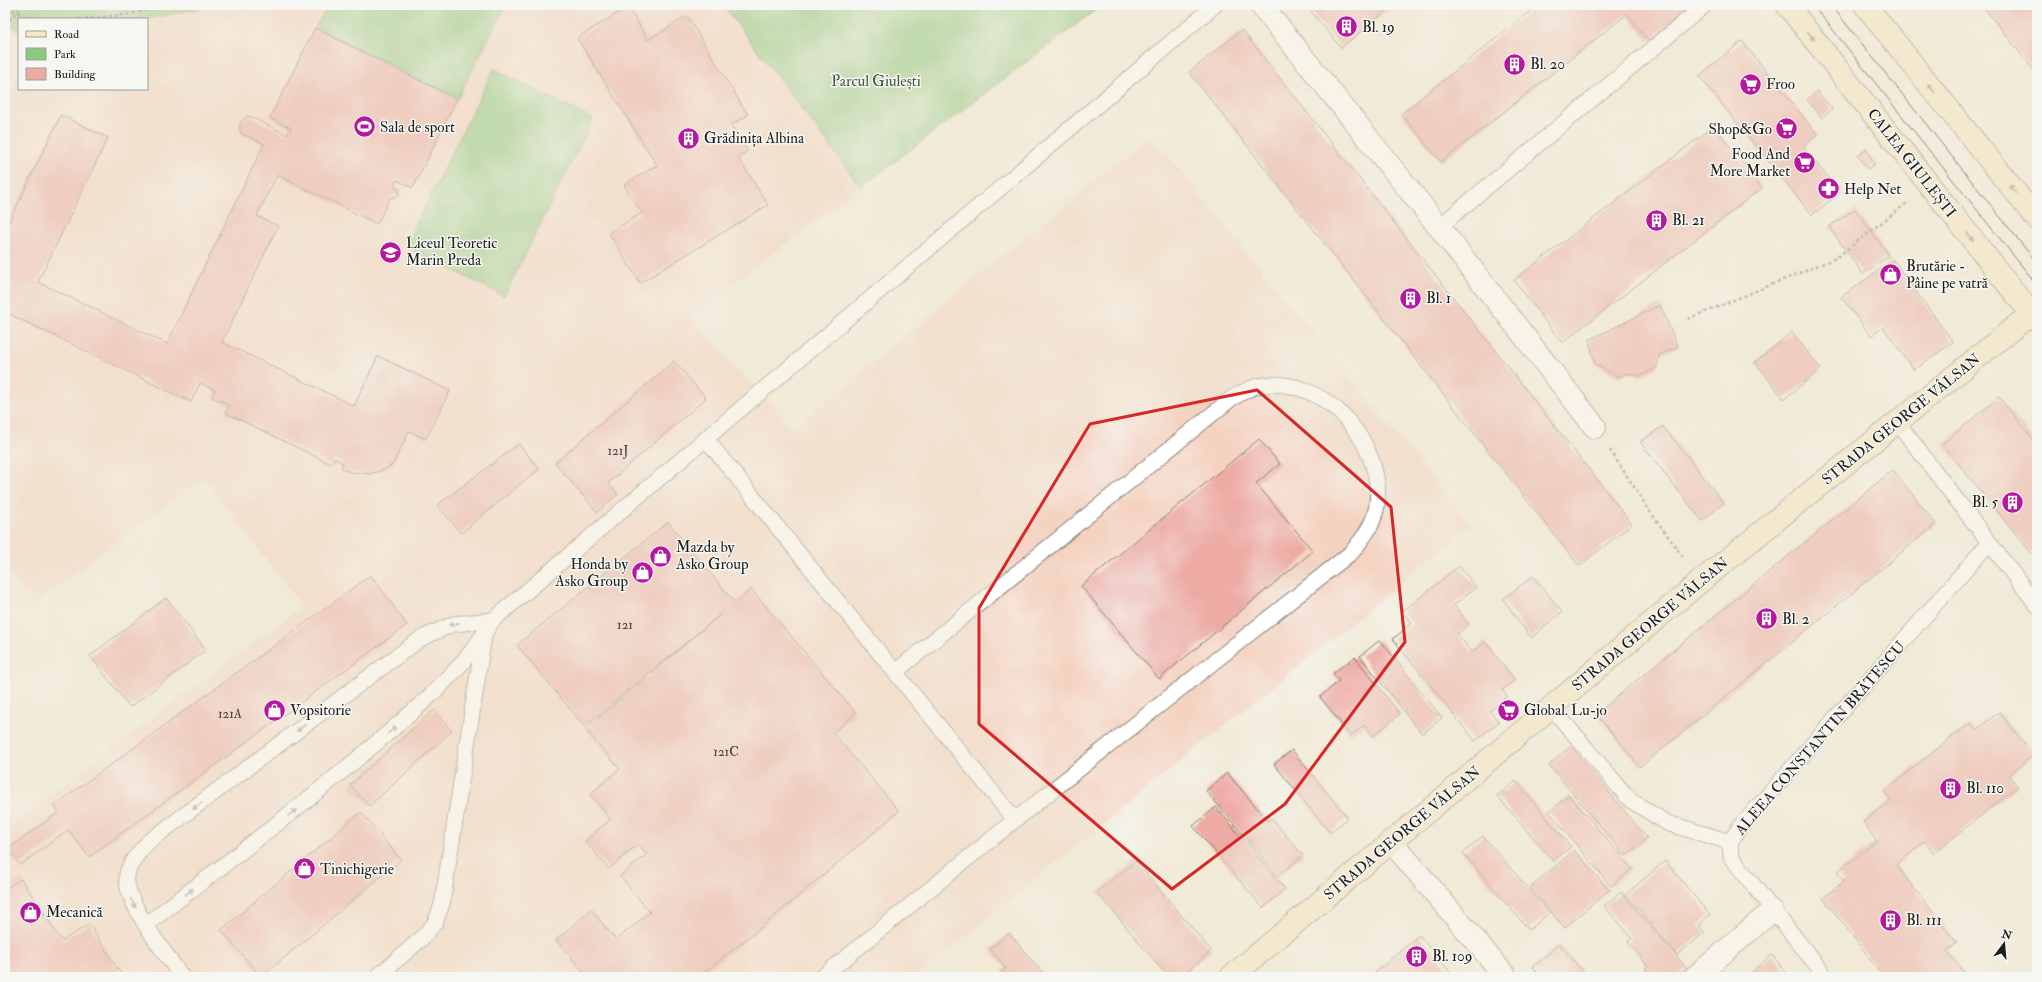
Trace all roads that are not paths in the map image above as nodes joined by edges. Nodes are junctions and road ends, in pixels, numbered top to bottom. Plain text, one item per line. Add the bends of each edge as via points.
1 (1215, 5) edge
2 (1261, 5) edge
3 (1705, 5) edge
4 (1787, 5) edge
5 (1865, 5) edge
6 (2037, 220) edge
7 (1439, 226) junction
8 (2035, 315) edge
9 (1897, 422) junction
10 (1595, 427) road end
11 (706, 439) junction
12 (1989, 543) junction
13 (2037, 606) edge
14 (493, 620) junction
15 (485, 633) junction
16 (895, 672) junction
17 (1551, 707) junction
18 (1015, 820) junction
19 (1391, 841) junction
20 (1730, 842) junction
21 (1772, 911) junction
22 (147, 924) junction
23 (182, 977) edge
24 (377, 977) edge
25 (822, 977) edge
26 (1231, 977) edge
27 (1506, 977) edge
28 (1695, 977) edge
29 (1826, 977) edge

1 - 11 lane
2 - 7 street
3 - 7 lane
4 -> 8 street, CALEA GIULEȘTI
6 -> 5 street
7 - 10 street
8 - 9 street, STRADA GEORGE VÂLSAN
9 - 12 lane
9 - 17 street, STRADA GEORGE VÂLSAN
11 - 14 lane
11 - 16 lane
12 - 13 lane
12 - 20 lane, ALEEA CONSTANTIN BRĂTESCU via 1740,827
14 - 15 lane
14 -> 22 lane via 453,624 420,639 148,842 132,863 127,875 132,902
22 -> 15 lane via 319,792 439,690
15 - 24 lane via 442,904 435,923 421,939
16 - 18 lane
16 - 18 lane via 1232,398 1256,386 1282,385 1308,393 1332,405 1353,427 1370,453 1377,480 1377,505 1369,531 1352,552
17 - 19 street, STRADA GEORGE VÂLSAN
17 - 20 lane via 1630,800 1667,822
18 - 25 lane
19 - 26 street, STRADA GEORGE VÂLSAN
19 - 27 street
20 - 21 lane, ALEEA CONSTANTIN BRĂTESCU via 1731,857
21 - 28 street
21 - 29 lane, ALEEA CONSTANTIN BRĂTESCU
22 - 23 lane

